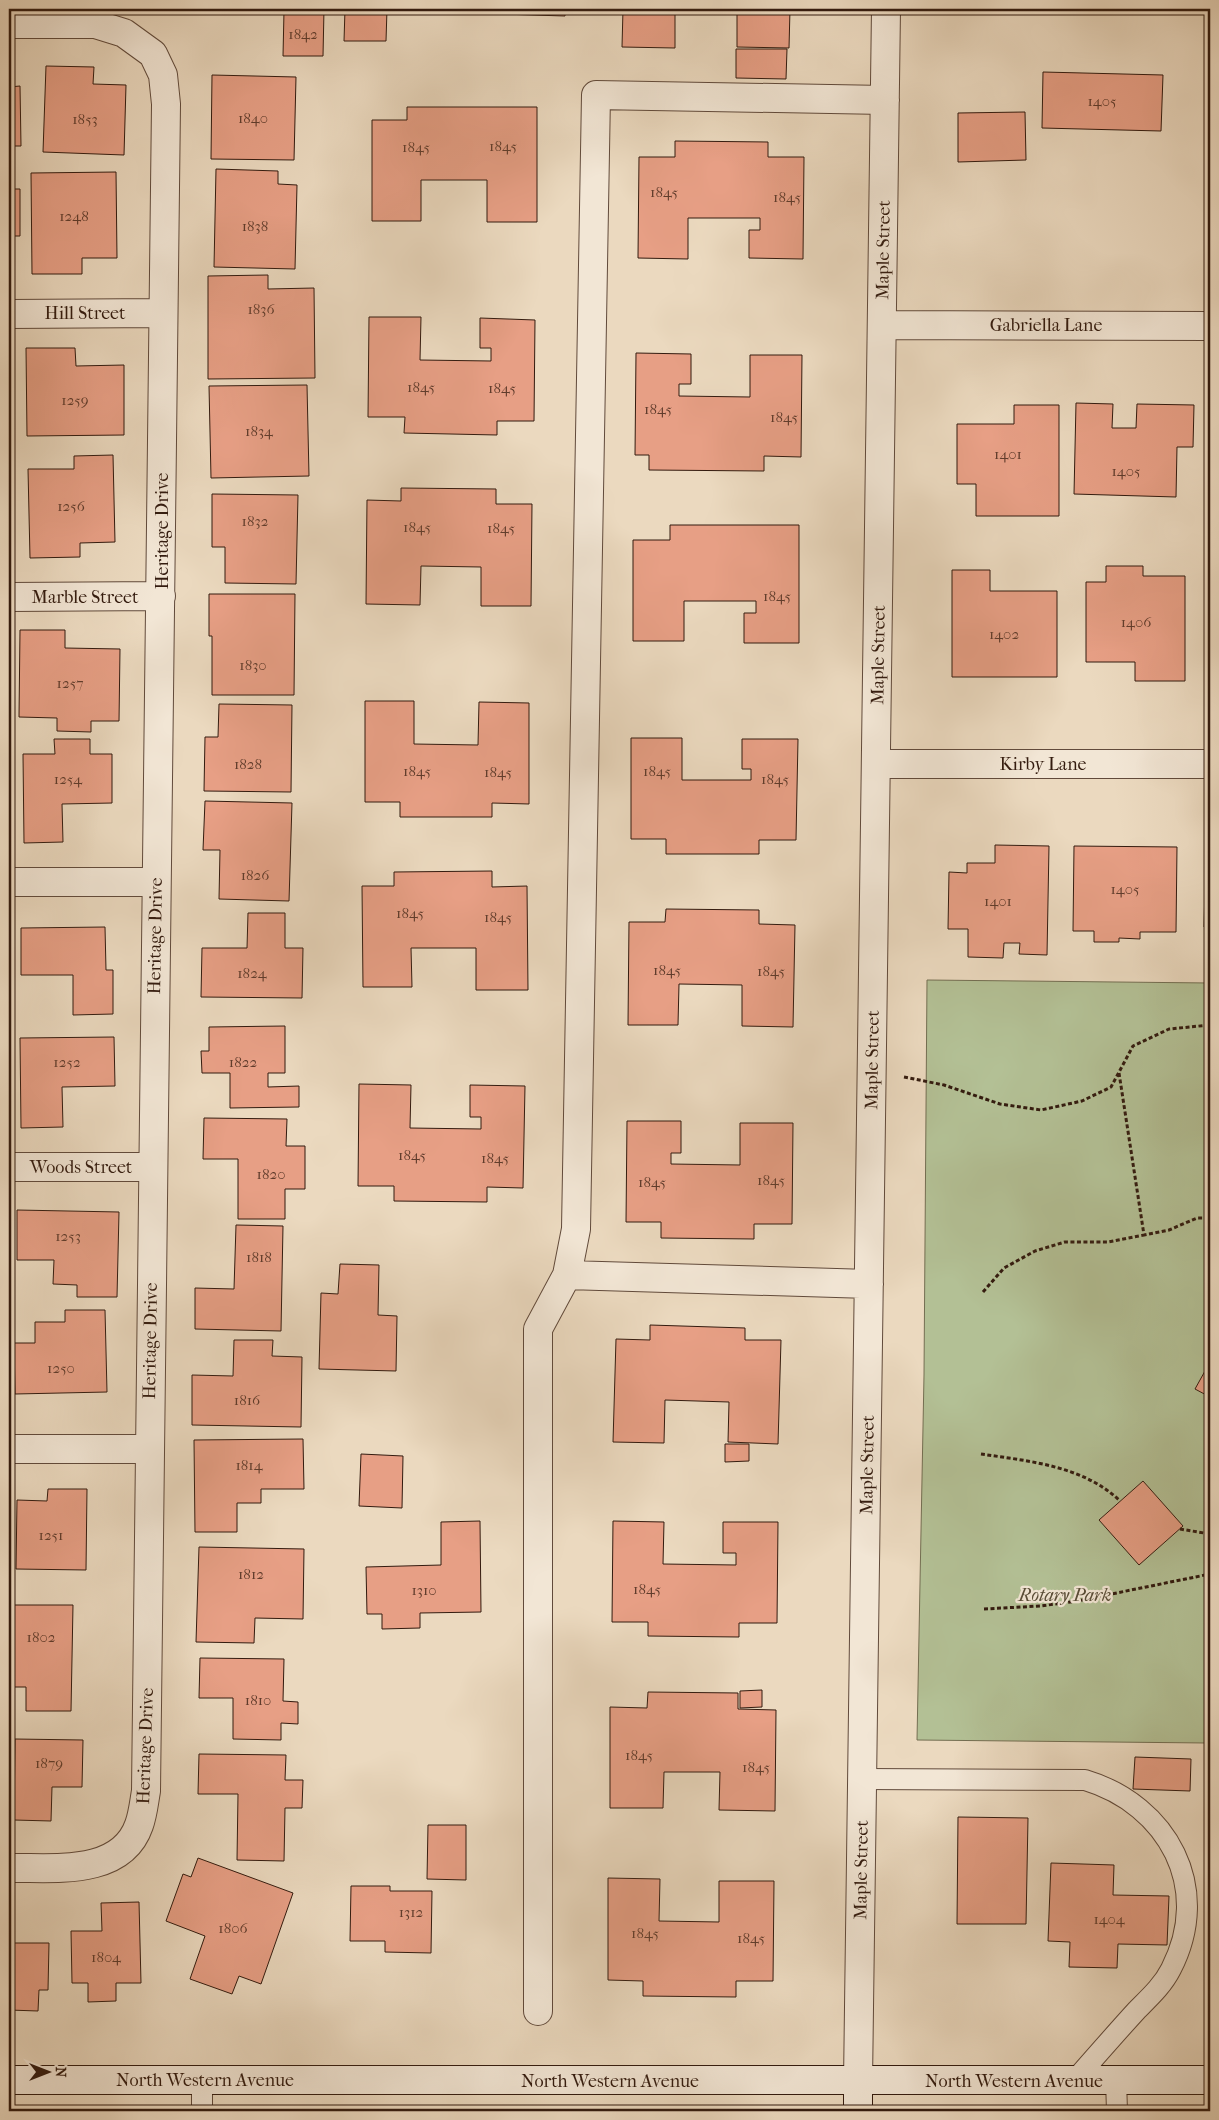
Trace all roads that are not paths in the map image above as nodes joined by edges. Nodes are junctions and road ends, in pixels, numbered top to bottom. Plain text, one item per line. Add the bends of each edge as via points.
1 (886, 9) edge
2 (95, 16) edge
3 (9, 24) edge
4 (885, 100) junction
5 (162, 313) junction
6 (9, 314) edge
7 (882, 325) junction
8 (1210, 326) edge
9 (161, 596) junction
10 (9, 597) edge
11 (876, 764) junction
12 (1210, 764) edge
13 (9, 882) edge
14 (155, 882) junction
15 (9, 1167) edge
16 (153, 1167) junction
17 (567, 1275) junction
18 (869, 1284) junction
19 (9, 1449) edge
20 (148, 1449) junction
21 (863, 1779) junction
22 (9, 1868) edge
23 (538, 2011) dead end
24 (9, 2080) edge
25 (202, 2080) junction
26 (1116, 2080) junction
27 (1210, 2080) edge
28 (1074, 2081) junction
29 (858, 2082) junction
30 (202, 2111) edge
31 (858, 2111) edge
32 (1117, 2111) edge

1 - 4 street, Maple Street
2 - 3 street, Heritage Drive
2 - 5 street, Heritage Drive via 153,54 163,75 166,104
4 - 7 street, Maple Street
4 - 17 street via 596,96 576,1229
5 - 6 street, Hill Street
5 - 9 street, Heritage Drive
7 - 8 street, Gabriella Lane
7 - 11 street, Maple Street
9 - 10 street, Marble Street
9 - 14 street, Heritage Drive
11 - 12 street, Kirby Lane
11 - 18 street, Maple Street
13 - 14 street
14 - 16 street, Heritage Drive
15 - 16 street, Woods Street
16 - 20 street, Heritage Drive
17 - 18 street
17 - 23 street via 538,1329
18 - 21 street, Maple Street
19 - 20 street
20 - 22 street, Heritage Drive via 146,1791 139,1827 129,1842 99,1862 84,1866
21 - 28 lane via 1085,1780 1127,1798 1146,1812 1161,1830 1174,1849 1182,1871 1186,1921 1181,1946 1157,1990
21 - 29 street, Maple Street
24 - 25 street, North Western Avenue
25 - 29 street, North Western Avenue
25 - 30 lane
26 - 27 street, North Western Avenue
26 - 28 street, North Western Avenue
26 - 32 lane
28 - 29 street, North Western Avenue
29 - 31 street, Maple Street

